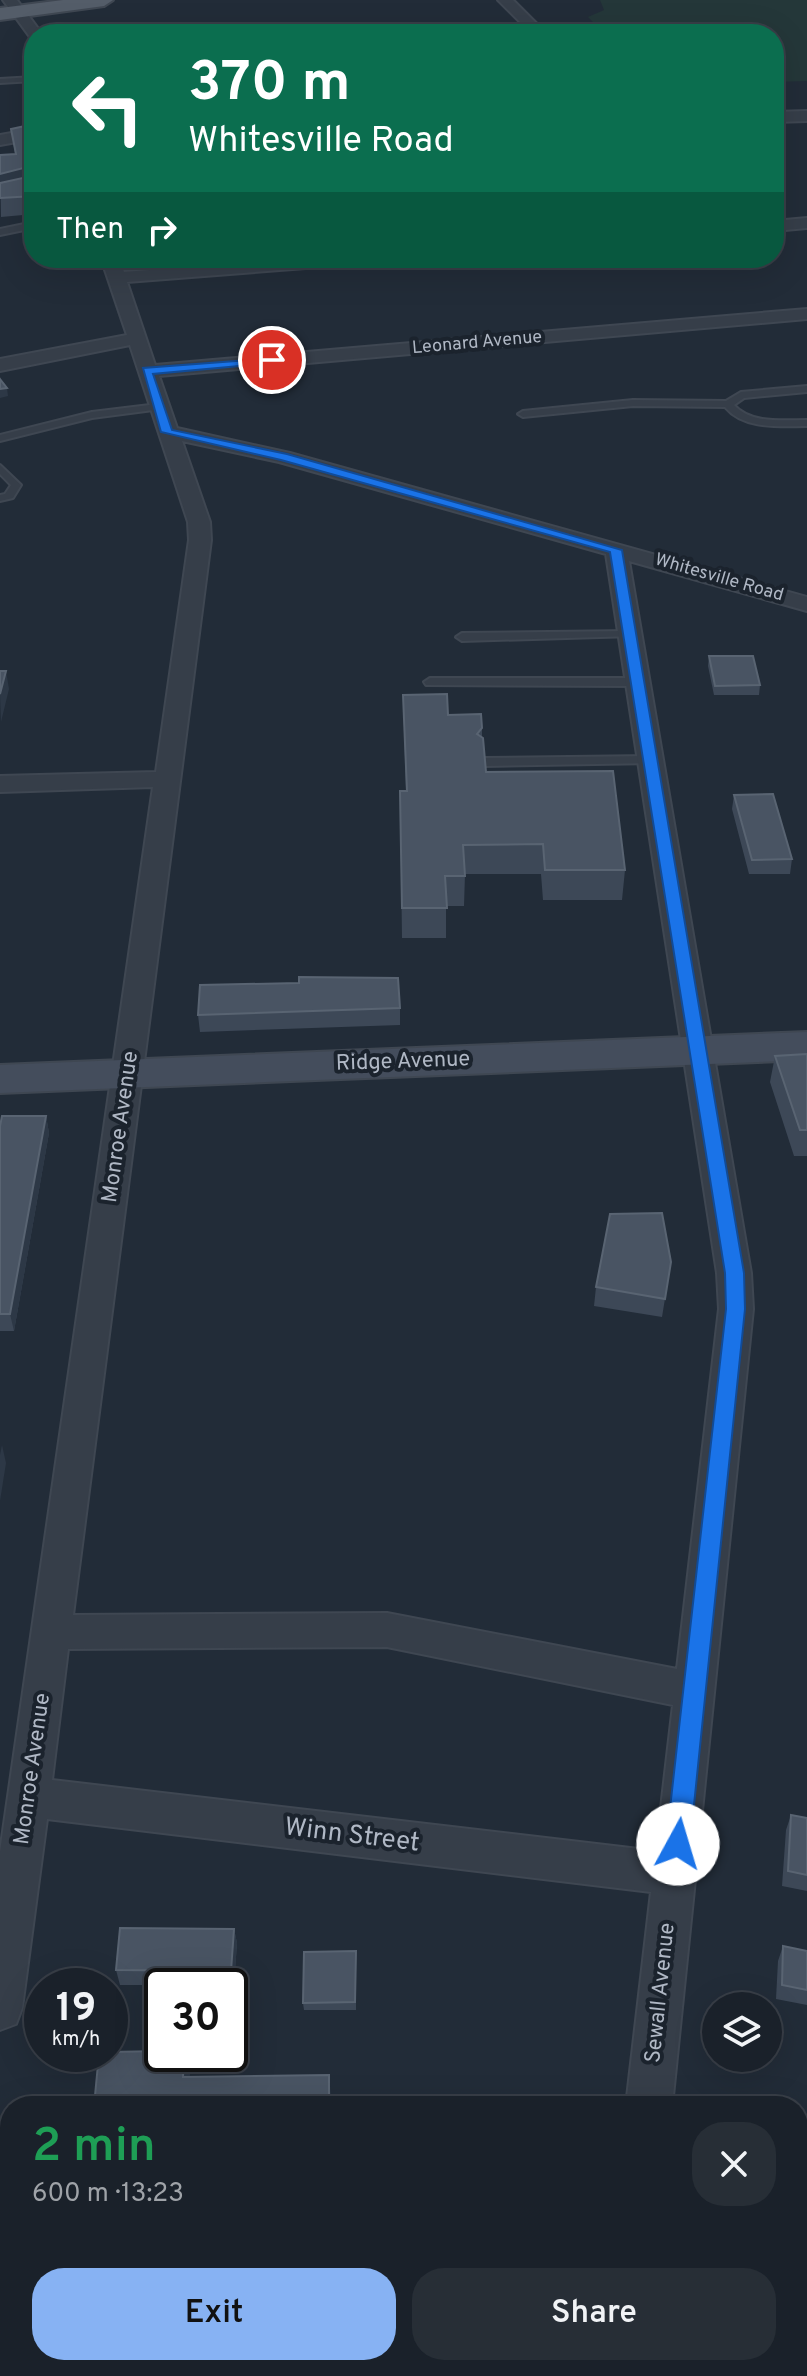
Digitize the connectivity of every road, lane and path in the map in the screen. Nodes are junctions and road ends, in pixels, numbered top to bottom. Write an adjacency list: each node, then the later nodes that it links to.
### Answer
1 (104, 0): 3 (main road)
2 (505, 0): 5 (street)
3 (10, 8): 4 (street)
4 (25, 24)
5 (530, 24)
6 (24, 80): 7 (lane)
7 (0, 81)
8 (807, 116): 9 (street)
9 (784, 117)
10 (24, 136): 11 (street)
11 (0, 140)
12 (807, 223): 13 (street)
13 (784, 225)
14 (24, 227): 15 (lane)
15 (0, 232)
16 (113, 268): 18 (street, Monroe Avenue)
17 (807, 314): 20 (street, Leonard Avenue)
18 (137, 339): 19 (street); 20 (street, Monroe Avenue)
19 (0, 365)
20 (147, 371): 24 (street, Monroe Avenue)
21 (807, 389): 22 (lane)
22 (728, 404): 23 (lane); 25 (lane)
23 (523, 414)
24 (162, 420): 26 (lane); 29 (street, Whitesville Road); 37 (street, Monroe Avenue)
25 (807, 423)
26 (0, 438)
27 (0, 468): 28 (lane)
28 (0, 498)
29 (616, 550): 30 (street, Whitesville Road); 31 (street, Sewall Avenue)
30 (807, 604)
31 (630, 634): 32 (lane); 34 (street, Sewall Avenue)
32 (462, 637)
33 (430, 682): 34 (lane)
34 (638, 682): 35 (street, Sewall Avenue)
35 (651, 760): 36 (lane); 40 (street, Sewall Avenue)
36 (485, 762)
37 (168, 779): 38 (street); 41 (street, Monroe Avenue)
38 (0, 784)
39 (807, 1046): 40 (street, Ridge Avenue)
40 (697, 1050): 41 (street, Ridge Avenue); 44 (street, Sewall Avenue)
41 (128, 1074): 42 (street, Ridge Avenue); 43 (street, Monroe Avenue)
42 (0, 1079)
43 (52, 1632): 44 (street); 45 (street, Monroe Avenue)
44 (694, 1691): 46 (street, Sewall Avenue)
45 (29, 1797): 46 (street, Winn Street); 47 (street, Monroe Avenue)
46 (674, 1874): 49 (street, Sewall Avenue)
47 (4, 1956): 48 (street, Monroe Avenue)
48 (0, 2008)
49 (650, 2096)

